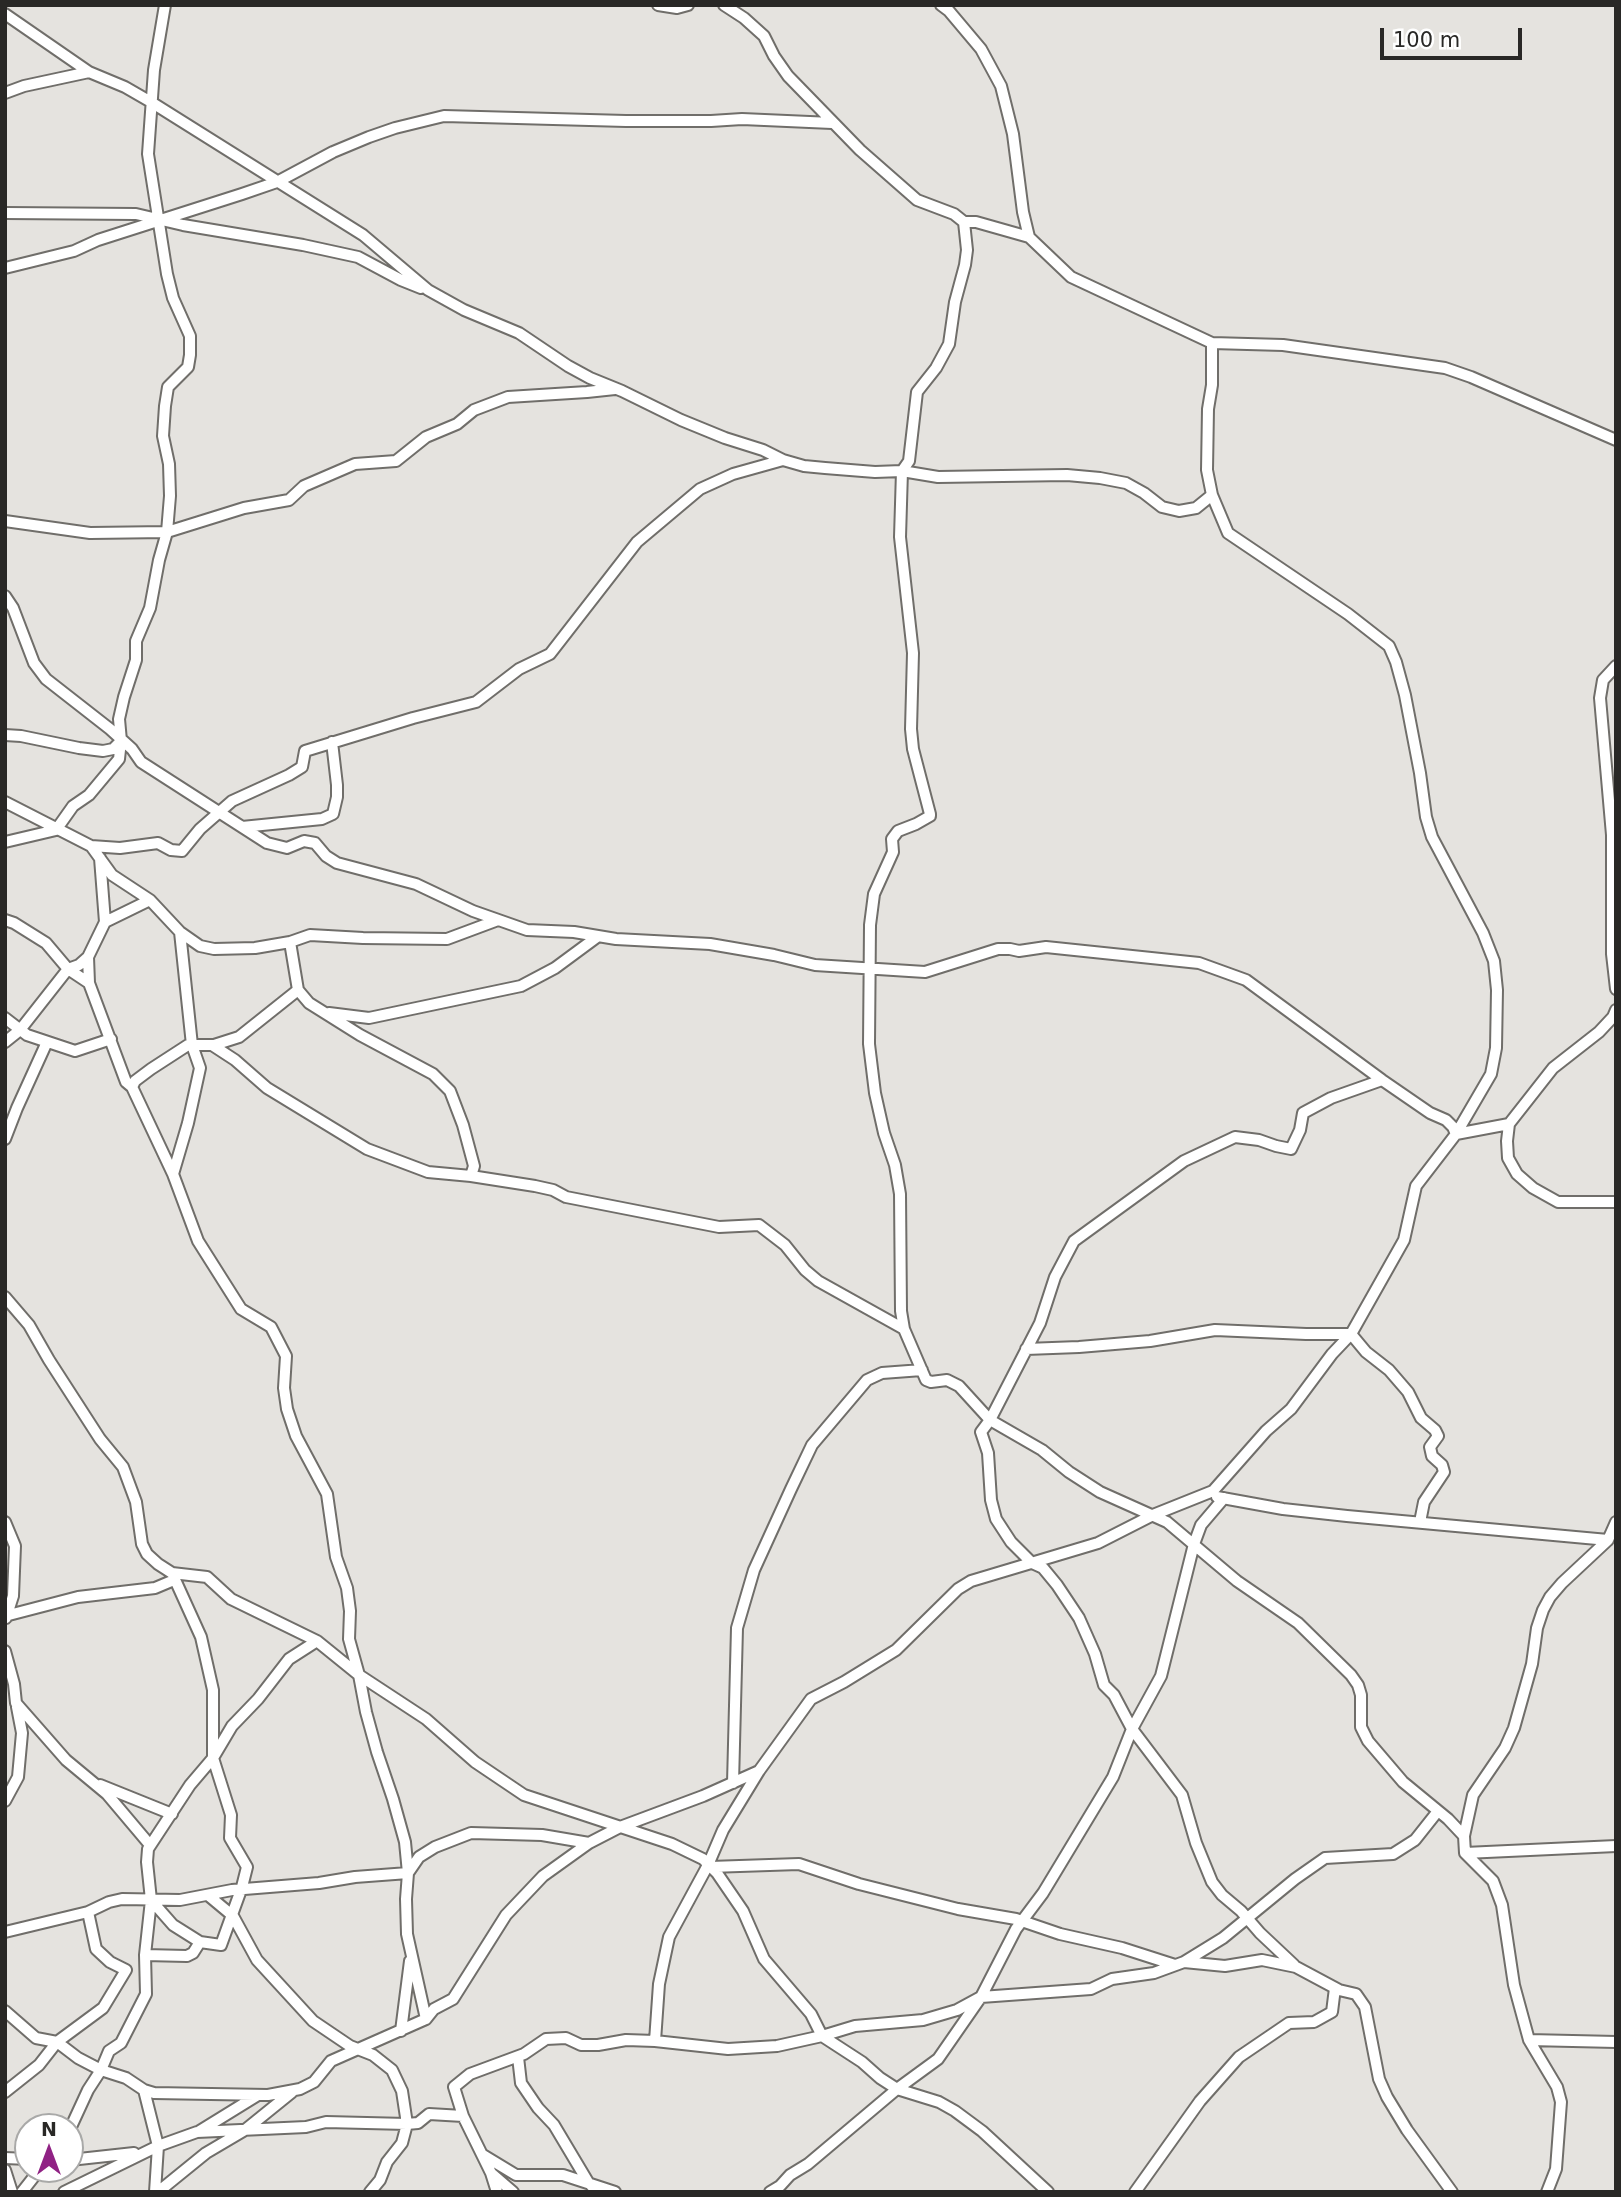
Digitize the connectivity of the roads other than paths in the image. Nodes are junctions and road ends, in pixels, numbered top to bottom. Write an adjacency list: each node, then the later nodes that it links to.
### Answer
1 (165, 5): 9 (street)
2 (657, 5): 3 (street)
3 (688, 5)
4 (724, 5): 10 (street)
5 (941, 5): 15 (street)
6 (5, 14): 7 (street)
7 (89, 72): 8 (street); 9 (street)
8 (5, 93)
9 (151, 102): 11 (street); 13 (street)
10 (832, 123): 11 (street); 14 (street)
11 (277, 182): 13 (street); 17 (street)
12 (5, 213): 13 (street)
13 (159, 220): 16 (street); 17 (street); 25 (street)
14 (964, 222): 15 (street); 22 (street)
15 (1030, 237): 18 (street)
16 (5, 268)
17 (428, 290): 19 (street)
18 (1212, 343): 20 (street); 23 (street)
19 (615, 389): 21 (street); 25 (street)
20 (1616, 440)
21 (783, 460): 22 (street); 30 (street)
22 (902, 471): 23 (street); 46 (street)
23 (1212, 495): 63 (street)
24 (5, 521): 25 (street)
25 (167, 532): 29 (street)
26 (5, 596): 29 (street)
27 (1616, 666): 49 (street)
28 (5, 735): 29 (street)
29 (121, 741): 32 (street); 34 (street)
30 (332, 742): 32 (street); 33 (street)
31 (5, 802): 34 (street)
32 (217, 812): 33 (street); 36 (street)
33 (242, 827): 40 (street)
34 (56, 830): 35 (street); 36 (street)
35 (5, 842)
36 (91, 846): 37 (street)
37 (100, 856): 38 (street); 41 (street)
38 (150, 900): 41 (street); 42 (street)
39 (5, 920): 47 (street)
40 (498, 920): 43 (street); 44 (street)
41 (105, 922): 45 (street)
42 (180, 932): 44 (street); 58 (street)
43 (597, 937): 46 (street); 52 (street)
44 (290, 942): 50 (street)
45 (88, 957): 47 (street); 48 (street)
46 (869, 968): 60 (street); 69 (street)
47 (68, 969): 48 (street); 54 (street)
48 (89, 983): 55 (street)
49 (1616, 989)
50 (298, 990): 52 (street); 59 (street)
51 (1616, 1010): 62 (street)
52 (326, 1013): 66 (street)
53 (5, 1018): 54 (street)
54 (20, 1030): 56 (street); 57 (street)
55 (111, 1039): 57 (street); 61 (street)
56 (5, 1042)
57 (47, 1042): 64 (street)
58 (192, 1045): 59 (street); 61 (street); 65 (street)
59 (212, 1045): 66 (street)
60 (1382, 1080): 63 (street); 71 (street)
61 (132, 1087): 65 (street)
62 (1509, 1124): 63 (street); 67 (street)
63 (1456, 1134): 70 (street)
64 (5, 1139)
65 (173, 1174): 87 (street)
66 (471, 1176): 69 (street)
67 (1616, 1202)
68 (5, 1297): 83 (street)
69 (905, 1329): 72 (street)
70 (1351, 1334): 71 (street); 74 (street); 78 (street)
71 (1026, 1349): 73 (street)
72 (922, 1370): 73 (street); 93 (street)
73 (990, 1420): 76 (street); 82 (street)
74 (1205, 1495): 75 (street); 76 (street)
75 (1224, 1498): 78 (street); 81 (street)
76 (1153, 1515): 81 (street); 82 (street)
77 (5, 1522): 84 (street)
78 (1420, 1522): 80 (street)
79 (1616, 1522): 80 (street)
80 (1608, 1540): 98 (street)
81 (1194, 1544): 89 (street); 95 (street)
82 (1032, 1563): 89 (street); 91 (street)
83 (173, 1577): 84 (street); 85 (street); 90 (street)
84 (6, 1618)
85 (317, 1641): 87 (street); 90 (street)
86 (5, 1651): 88 (street)
87 (359, 1675): 97 (street); 104 (street)
88 (16, 1703): 92 (street); 94 (street)
89 (1132, 1729): 110 (street); 111 (street)
90 (213, 1758): 96 (street); 105 (street)
91 (760, 1771): 93 (street); 103 (street)
92 (91, 1781): 96 (street); 100 (street)
93 (733, 1783): 97 (street)
94 (5, 1801)
95 (1438, 1811): 98 (street); 110 (street)
96 (172, 1814): 100 (street)
97 (620, 1827): 99 (street); 103 (street)
98 (1464, 1836): 102 (street)
99 (589, 1843): 104 (street); 121 (street)
100 (150, 1845): 107 (street)
101 (1616, 1846): 102 (street)
102 (1465, 1853): 124 (street)
103 (709, 1866): 111 (street); 123 (street); 125 (street)
104 (408, 1873): 105 (street); 114 (street)
105 (241, 1889): 106 (street); 109 (street)
106 (209, 1896): 107 (street); 109 (street)
107 (151, 1900): 108 (street); 113 (street); 115 (street)
108 (88, 1912): 112 (street); 126 (street)
109 (232, 1915): 113 (street); 128 (street)
110 (1247, 1918): 116 (street); 117 (street)
111 (1022, 1922): 116 (street); 119 (street)
112 (5, 1932)
113 (200, 1942): 115 (street)
114 (412, 1951): 121 (street); 122 (street)
115 (145, 1955): 130 (street)
116 (1179, 1964): 117 (street); 119 (street)
117 (1296, 1967): 118 (street)
118 (1335, 1988): 158 (street); 159 (street)
119 (981, 1997): 123 (street); 131 (street)
120 (5, 2011): 126 (street)
121 (426, 2019): 122 (street)
122 (401, 2031): 128 (street)
123 (822, 2036): 125 (street); 131 (street)
124 (1529, 2040): 127 (street); 160 (street)
125 (655, 2041): 129 (street)
126 (57, 2042): 130 (street); 134 (street)
127 (1616, 2042)
128 (358, 2050): 133 (street); 138 (street)
129 (518, 2057): 137 (street); 147 (street)
130 (101, 2070): 132 (street); 136 (street)
131 (897, 2089): 156 (street); 157 (street)
132 (144, 2090): 135 (street); 141 (street)
133 (294, 2091): 135 (street); 139 (street)
134 (5, 2092)
135 (258, 2095): 140 (street)
136 (77, 2113)
137 (463, 2116): 138 (street); 143 (street)
138 (407, 2124): 139 (street); 151 (street)
139 (245, 2130): 140 (street); 150 (street)
140 (197, 2132): 141 (street)
141 (158, 2146): 142 (street); 150 (street)
142 (144, 2152): 144 (street); 149 (street)
143 (482, 2154): 146 (street); 147 (street)
144 (84, 2158)
145 (5, 2170): 148 (street)
146 (491, 2173): 152 (street); 153 (street)
147 (588, 2182): 154 (street); 155 (street)
148 (12, 2192)
149 (64, 2192)
150 (157, 2192)
151 (370, 2192)
152 (497, 2192)
153 (513, 2192)
154 (597, 2192)
155 (615, 2192)
156 (770, 2192)
157 (1048, 2192)
158 (1135, 2192)
159 (1452, 2192)
160 (1547, 2192)

